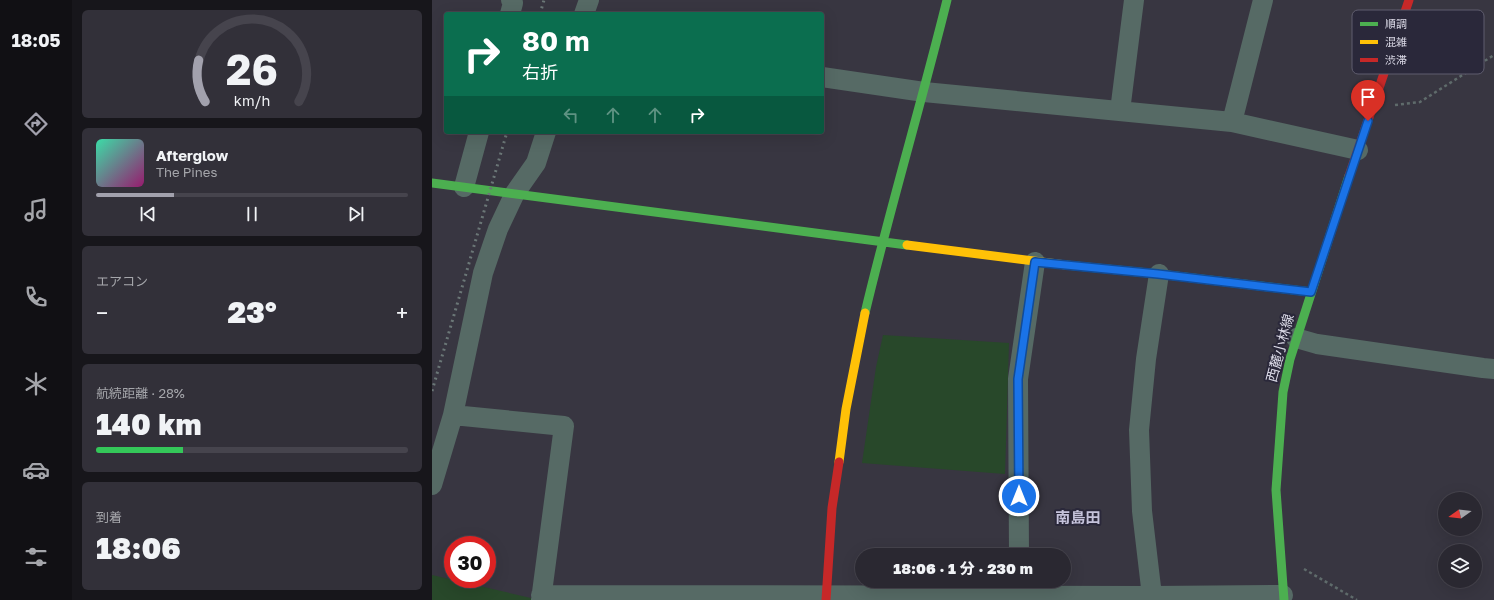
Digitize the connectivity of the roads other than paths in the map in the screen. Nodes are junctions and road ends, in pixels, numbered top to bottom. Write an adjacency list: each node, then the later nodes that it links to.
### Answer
1 (512, 0): 8 (street)
2 (589, 0): 9 (street)
3 (947, 0): 12 (street)
4 (1134, 0): 13 (street)
5 (1263, 0): 14 (street)
6 (1409, 0): 7 (street, 西麓小林線)
7 (1406, 10)
8 (511, 12)
9 (585, 12)
10 (1384, 74): 17 (street, 西麓小林線)
11 (824, 77): 12 (street)
12 (924, 92): 13 (street); 21 (street)
13 (1120, 110): 14 (street)
14 (1232, 122): 17 (street)
15 (478, 134): 19 (street)
16 (545, 134): 20 (street)
17 (1358, 150): 24 (street, 西麓小林線)
18 (432, 183): 19 (street)
19 (464, 187): 20 (street)
20 (515, 193): 21 (street); 27 (street)
21 (882, 242): 22 (street); 34 (street)
22 (1035, 262): 23 (street); 29 (street)
23 (1158, 274): 24 (street); 31 (street)
24 (1311, 292): 25 (street, 西麓小林線)
25 (1296, 338): 26 (street); 35 (street, 西麓小林線)
26 (1494, 368)
27 (453, 415): 28 (street); 32 (street)
28 (432, 485)
29 (1020, 548)
30 (1020, 592): 31 (street); 34 (street)
31 (1152, 596): 35 (street)
32 (541, 598): 33 (street)
33 (676, 598): 34 (street)
34 (826, 598)
35 (1283, 598)

